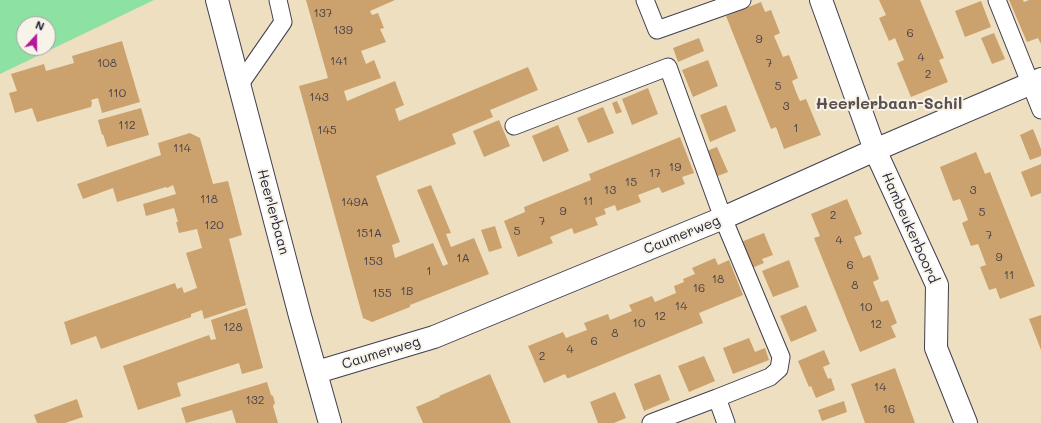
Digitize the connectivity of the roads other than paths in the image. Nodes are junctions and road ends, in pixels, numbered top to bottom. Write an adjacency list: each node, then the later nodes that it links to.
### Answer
1 (217, 0): 8 (street, Heerlerbaan)
2 (278, 0): 8 (lane)
3 (645, 0): 4 (lane)
4 (742, 0)
5 (821, 0): 11 (street, Hambeukerboord)
6 (997, 0): 7 (lane)
7 (1036, 81): 9 (lane); 11 (street, Caumerweg)
8 (240, 84): 13 (street, Heerlerbaan)
9 (1041, 110)
10 (514, 126): 12 (lane)
11 (875, 150): 12 (street, Caumerweg); 18 (street, Hambeukerboord)
12 (723, 218): 13 (street, Caumerweg); 14 (lane)
13 (316, 372): 15 (street, Heerlerbaan)
14 (717, 398): 16 (lane); 17 (lane)
15 (330, 423)
16 (651, 423)
17 (726, 423)
18 (966, 423)

